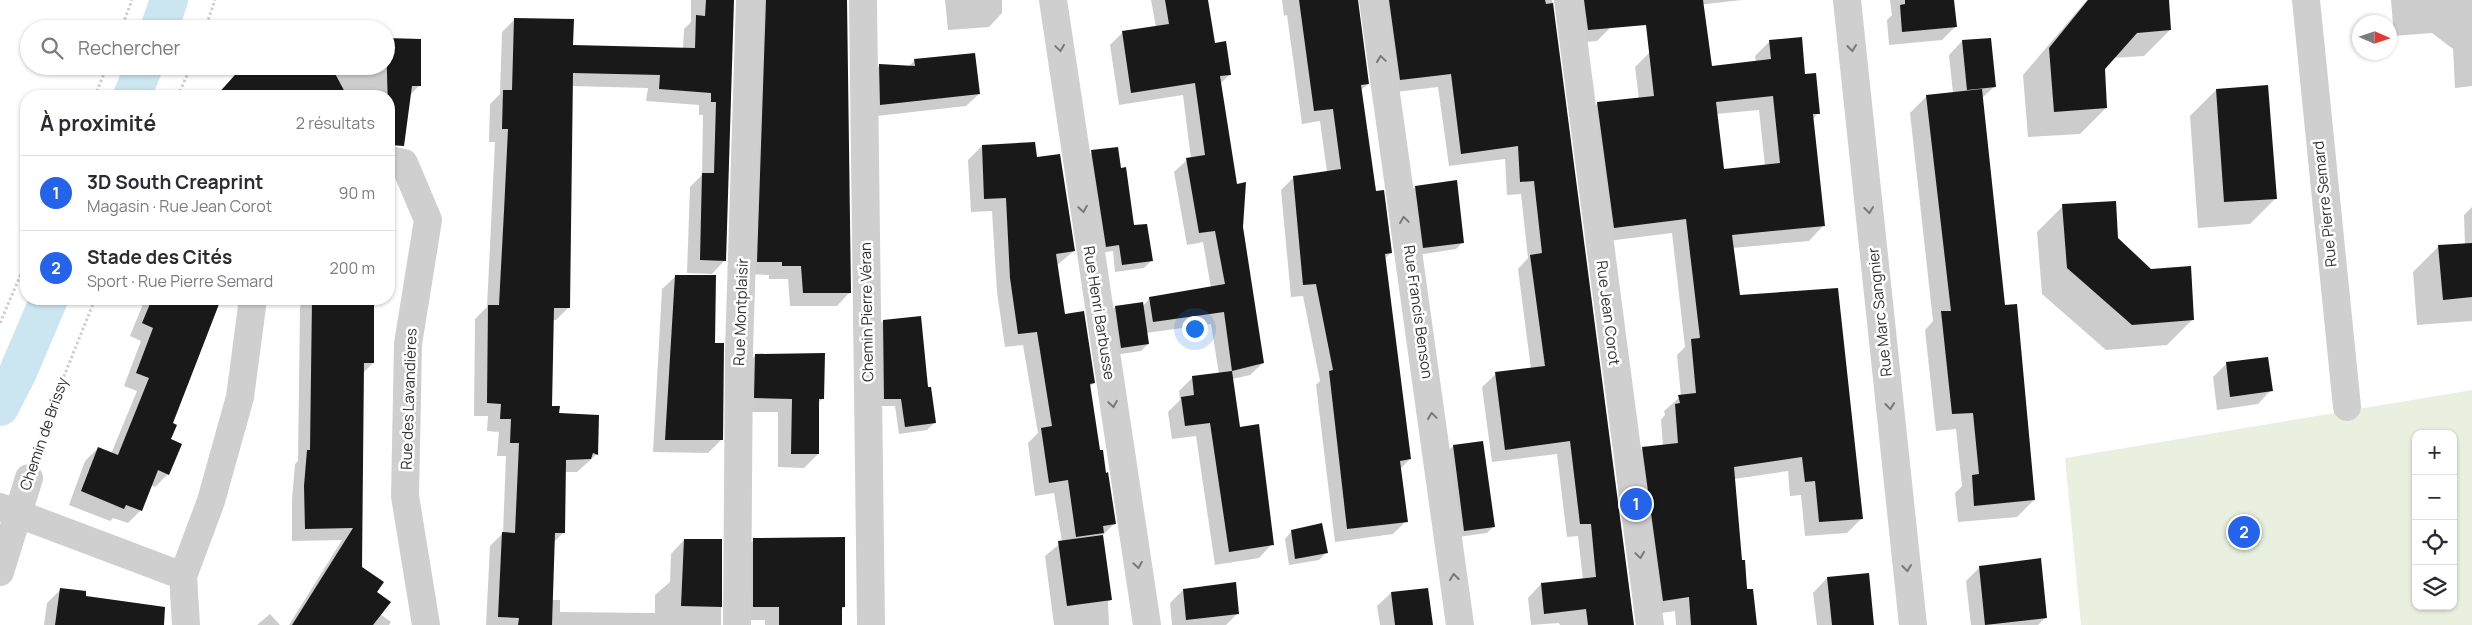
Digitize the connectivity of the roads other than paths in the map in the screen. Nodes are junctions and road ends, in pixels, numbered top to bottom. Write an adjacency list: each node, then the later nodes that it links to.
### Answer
1 (750, 0): 17 (street, Rue Montplaisir)
2 (863, 0): 18 (street, Chemin Pierre Véran)
3 (1053, 0): 19 (street, Rue Henri Barbusse, one-way to 19)
4 (1373, 0): 20 (street, Rue Francis Benson, one-way to 4)
5 (1568, 0): 21 (street, Rue Jean Corot, one-way to 21)
6 (1847, 0): 22 (street, Rue Marc Sangnier, one-way to 22)
7 (2306, 0): 10 (street, Rue Pierre Semard)
8 (395, 161): 16 (street, Rue des Lavandières)
9 (252, 305): 14 (street)
10 (2347, 407)
11 (29, 478): 12 (street, Chemin de Brissy)
12 (7, 510): 13 (street, Chemin de Brissy); 14 (street)
13 (0, 572)
14 (183, 576): 15 (street)
15 (186, 625)
16 (426, 625)
17 (737, 625)
18 (871, 625)
19 (1147, 625)
20 (1460, 625)
21 (1650, 625)
22 (1913, 625)

